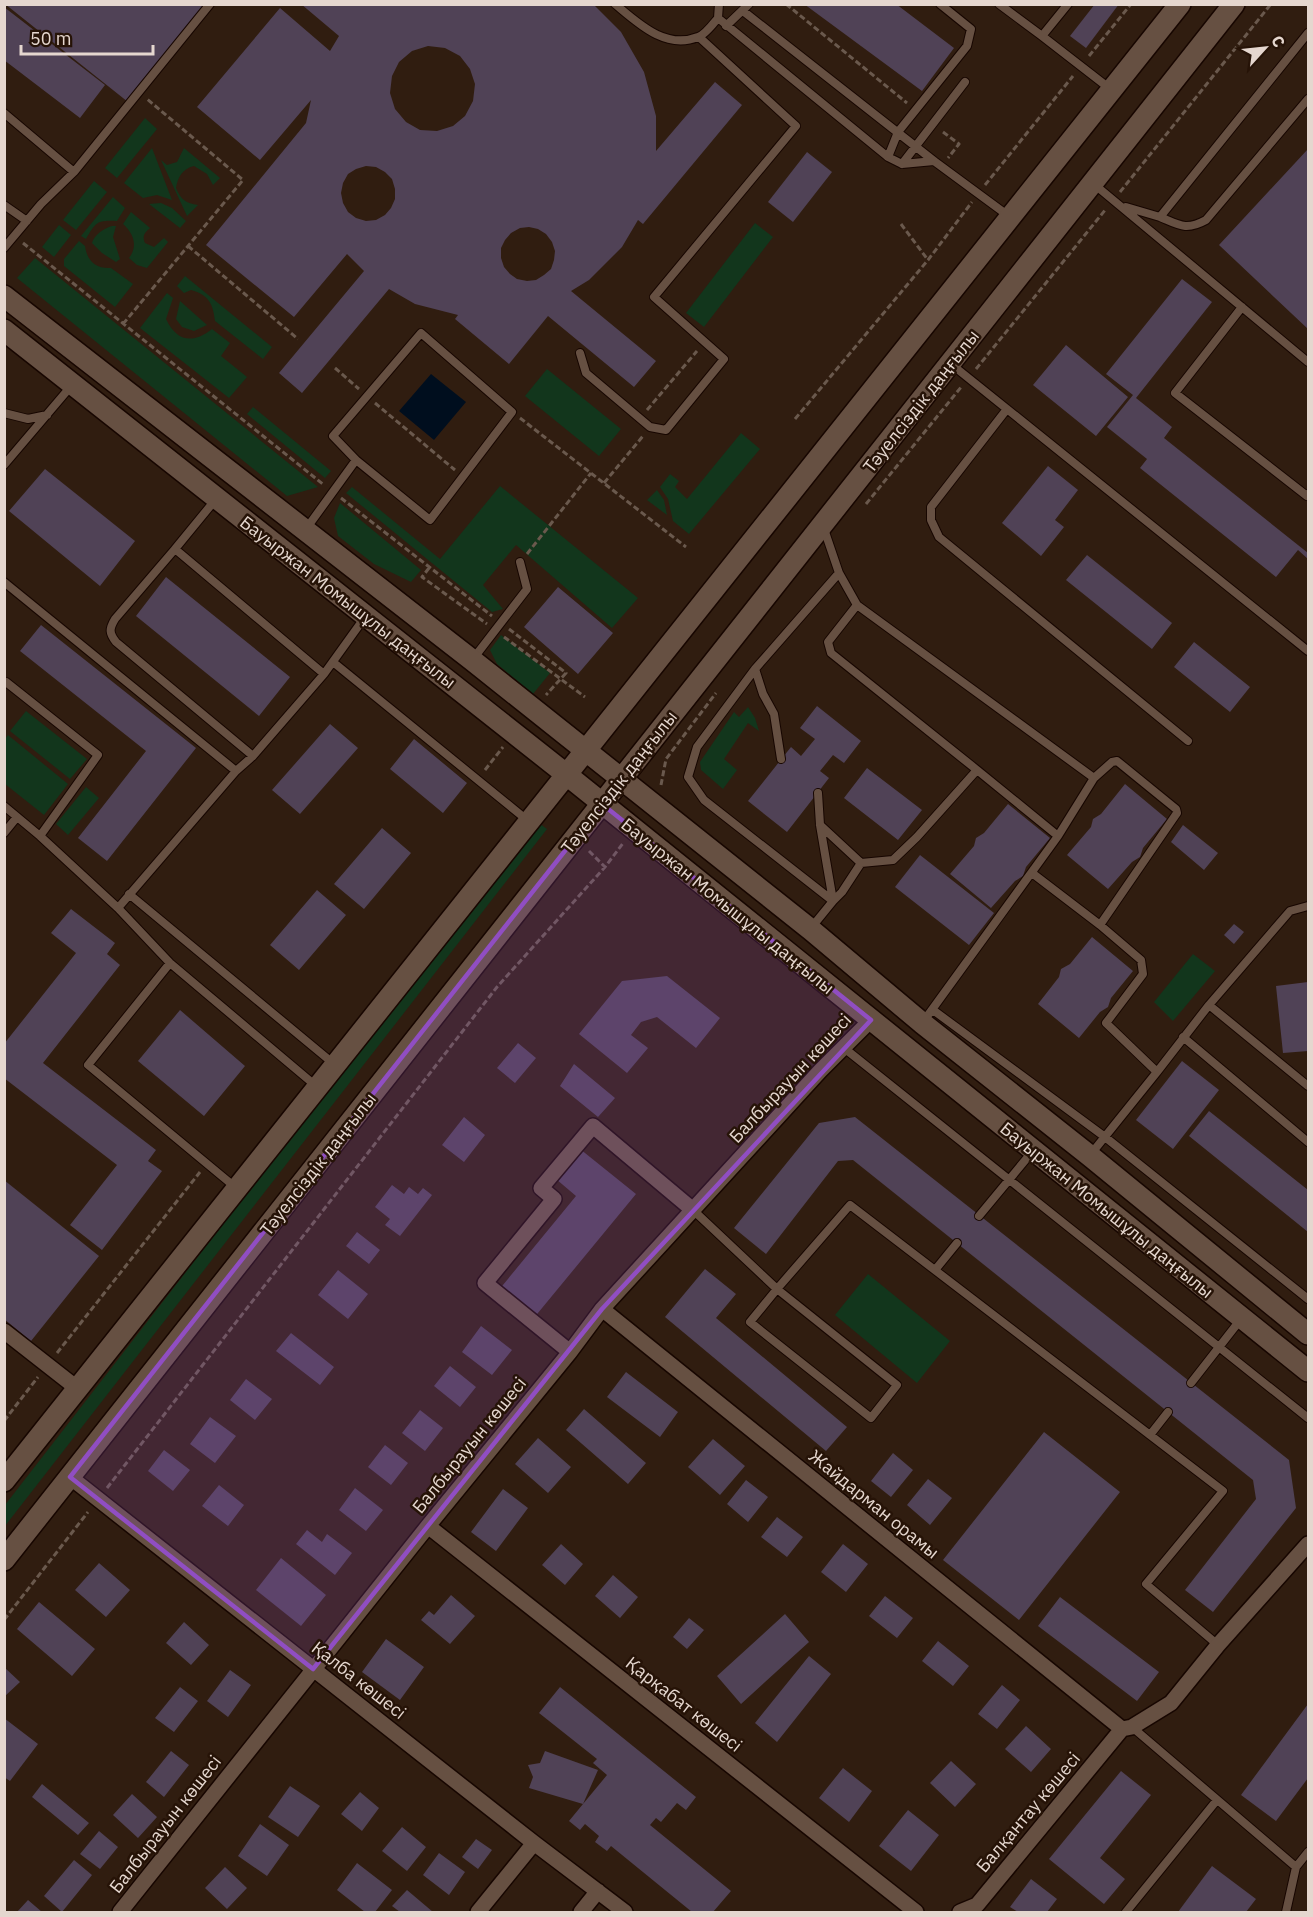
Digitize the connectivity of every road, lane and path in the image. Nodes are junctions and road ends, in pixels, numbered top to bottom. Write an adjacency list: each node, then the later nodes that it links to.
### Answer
1 (210, 4): 21 (lane)
2 (615, 4): 17 (lane)
3 (719, 4): 13 (lane)
4 (786, 4): 23 (path)
5 (940, 4): 23 (lane)
6 (999, 4): 16 (lane)
7 (1068, 4): 16 (lane)
8 (1131, 4): 18 (path)
9 (1180, 4): 20 (main road)
10 (1234, 4): 32 (main road, Тәуелсіздік даңғылы)
11 (1271, 4): 34 (path)
12 (746, 8): 14 (lane); 26 (lane)
13 (718, 18): 14 (lane); 17 (lane)
14 (726, 26): 28 (lane)
15 (1308, 33): 38 (lane)
16 (1042, 36): 18 (lane)
17 (699, 37): 50 (lane)
18 (1081, 66): 20 (lane); 33 (path)
19 (965, 82): 25 (lane)
20 (1112, 90): 37 (main road)
21 (139, 92): 31 (lane); 42 (path)
22 (1308, 99): 38 (lane)
23 (915, 110): 26 (lane)
24 (4, 114): 31 (lane)
25 (932, 124): 27 (lane); 29 (path)
26 (898, 132): 27 (lane); 28 (lane)
27 (916, 146): 29 (lane); 30 (lane)
28 (888, 157): 30 (lane)
29 (938, 163): 30 (lane); 33 (lane)
30 (902, 164)
31 (74, 172): 39 (lane)
32 (1093, 183): 34 (lane); 53 (main road, Тәуелсіздік даңғылы)
33 (979, 193): 37 (lane); 44 (path)
34 (1114, 200): 36 (lane); 55 (path)
35 (4, 205): 39 (lane)
36 (1122, 205): 38 (lane); 46 (lane)
37 (1011, 217): 94 (main road)
38 (1160, 217)
39 (27, 221): 41 (lane)
40 (901, 224): 44 (path)
41 (14, 237): 43 (lane); 47 (path)
42 (188, 246): 47 (path); 49 (path)
43 (4, 248)
44 (928, 260): 63 (path)
45 (4, 296): 75 (main road, Бауыржан Момышұлы даңғылы)
46 (1242, 307): 52 (lane); 71 (lane)
47 (123, 324): 70 (path)
48 (4, 330): 56 (main road, Бауыржан Момышұлы даңғылы)
49 (298, 339)
50 (705, 341): 62 (path); 64 (lane)
51 (580, 353): 62 (lane)
52 (1308, 362)
53 (950, 363): 55 (lane); 74 (main road, Тәуелсіздік даңғылы)
54 (335, 368): 57 (path)
55 (968, 378): 58 (lane); 73 (path)
56 (73, 384): 61 (lane); 72 (main road, Бауыржан Момышұлы даңғылы)
57 (367, 396): 59 (lane); 65 (lane); 68 (path)
58 (1007, 409): 84 (lane); 92 (lane)
59 (512, 412): 67 (path); 68 (lane)
60 (4, 413): 61 (lane)
61 (46, 415): 66 (lane)
62 (640, 418): 64 (lane)
63 (795, 419)
64 (650, 427): 69 (path)
65 (356, 460): 68 (lane); 70 (lane)
66 (4, 465)
67 (591, 473): 69 (path); 78 (path)
68 (463, 476)
69 (604, 483): 76 (path)
70 (332, 491): 75 (lane); 83 (path)
71 (1308, 494)
72 (218, 498): 77 (lane); 82 (main road, Бауыржан Момышұлы даңғылы)
73 (859, 512)
74 (823, 526): 79 (lane); 102 (main road, Тәуелсіздік даңғылы)
75 (305, 530): 85 (main road, Бауыржан Момышұлы даңғылы)
76 (686, 547)
77 (175, 549): 88 (lane); 95 (lane)
78 (520, 562): 83 (lane)
79 (838, 573): 81 (lane); 87 (lane)
80 (4, 582): 98 (lane)
81 (857, 605): 97 (lane); 101 (lane)
82 (366, 616): 86 (lane); 100 (main road, Бауыржан Момышұлы даңғылы)
83 (501, 622): 85 (lane); 91 (path)
84 (1308, 651)
85 (472, 660): 94 (main road, Бауыржан Момышұлы даңғылы)
86 (333, 662): 88 (lane); 108 (lane)
87 (755, 669): 96 (lane); 119 (lane)
88 (324, 674): 95 (lane)
89 (6, 682): 111 (lane)
90 (720, 687): 103 (path)
91 (544, 698)
92 (1188, 741)
93 (504, 746): 99 (path)
94 (586, 751): 100 (main road); 102 (main road, Бауыржан Момышұлы даңғылы)
95 (253, 756): 98 (lane)
96 (781, 759)
97 (977, 770): 112 (lane); 115 (lane)
98 (236, 771): 118 (lane)
99 (483, 773)
100 (567, 775): 105 (main road, Бауыржан Момышұлы даңғылы); 108 (main road)
101 (1094, 778): 112 (lane); 122 (lane)
102 (621, 779): 105 (main road, Тәуелсіздік даңғылы); 123 (main road, Бауыржан Момышұлы даңғылы)
103 (660, 790)
104 (818, 793): 109 (lane)
105 (602, 804): 127 (main road, Бауыржан Момышұлы даңғылы); 161 (main road, Тәуелсіздік даңғылы)
106 (4, 806): 107 (lane)
107 (17, 817): 110 (lane); 111 (lane)
108 (530, 822): 130 (main road)
109 (820, 825): 115 (lane); 119 (lane)
110 (4, 833)
111 (40, 836): 121 (lane)
112 (1058, 836): 117 (lane)
113 (625, 840): 116 (path)
114 (583, 846): 116 (path)
115 (861, 863): 119 (lane)
116 (605, 867): 163 (path)
117 (1032, 873): 122 (lane); 126 (lane)
118 (129, 894): 121 (lane); 130 (lane)
119 (833, 901): 123 (lane)
120 (1308, 906): 125 (lane)
121 (118, 908): 124 (lane)
122 (1100, 925): 131 (lane)
123 (810, 929): 126 (main road, Бауыржан Момышұлы даңғылы)
124 (170, 963): 133 (lane); 138 (lane)
125 (1209, 1005): 128 (lane); 132 (lane)
126 (928, 1016): 134 (lane); 137 (main road, Бауыржан Момышұлы даңғылы)
127 (871, 1020): 129 (street, Балбырауын көшесі); 136 (main road, Бауыржан Момышұлы даңғылы)
128 (1183, 1037): 131 (lane); 135 (lane)
129 (844, 1048): 139 (lane); 141 (street, Балбырауын көшесі)
130 (335, 1065): 133 (main road)
131 (1156, 1072): 134 (lane)
132 (1308, 1086)
133 (318, 1087): 140 (main road)
134 (1105, 1137): 137 (lane); 146 (lane)
135 (1308, 1142)
136 (1033, 1150): 139 (lane); 148 (main road, Бауыржан Момышұлы даңғылы)
137 (1090, 1156): 150 (main road, Бауыржан Момышұлы даңғылы)
138 (206, 1164): 140 (lane); 153 (path)
139 (1009, 1179): 142 (lane); 151 (lane)
140 (237, 1189): 156 (main road)
141 (693, 1210): 145 (lane); 147 (street, Балбырауын көшесі); 152 (street)
142 (980, 1216)
143 (957, 1243): 144 (lane)
144 (935, 1270): 145 (lane); 160 (lane)
145 (777, 1289): 145 (lane)
146 (1308, 1298)
147 (602, 1309): 152 (street, Балбырауын көшесі); 170 (street, Жайдарман орамы)
148 (1241, 1318): 151 (lane); 154 (main road, Бауыржан Момышұлы даңғылы)
149 (4, 1331): 153 (street)
150 (1308, 1334)
151 (1219, 1347): 155 (lane); 158 (lane)
152 (570, 1352): 164 (street, Балбырауын көшесі)
153 (47, 1365): 156 (street); 159 (path)
154 (1308, 1371)
155 (1191, 1383)
156 (78, 1389): 162 (main road)
157 (1168, 1412): 160 (lane)
158 (1308, 1418)
159 (4, 1421)
160 (1150, 1435): 168 (lane)
161 (70, 1477): 163 (street, Қалба көшесі); 166 (main road, Тәуелсіздік даңғылы)
162 (4, 1481)
163 (98, 1500): 167 (path); 169 (street, Қалба көшесі)
164 (428, 1526): 169 (street, Балбырауын көшесі); 180 (street, Қарқабат көшесі)
165 (1306, 1554): 168 (street, Балқантау көшесі)
166 (4, 1560)
167 (4, 1620)
168 (1218, 1645): 170 (street, Балқантау көшесі)
169 (313, 1669): 172 (street, Қалба көшесі); 176 (street, Балбырауын көшесі)
170 (1127, 1728): 171 (lane); 181 (street, Балқантау көшесі)
171 (1217, 1800): 174 (lane); 182 (lane)
172 (534, 1843): 175 (street, Қалба көшесі); 177 (street)
173 (1308, 1852): 174 (lane)
174 (1296, 1867): 183 (lane)
175 (598, 1892): 178 (street); 179 (street, Қалба көшесі)
176 (120, 1912)
177 (478, 1912)
178 (581, 1912)
179 (625, 1912)
180 (915, 1912)
181 (960, 1912)
182 (1126, 1912)
183 (1286, 1912)

